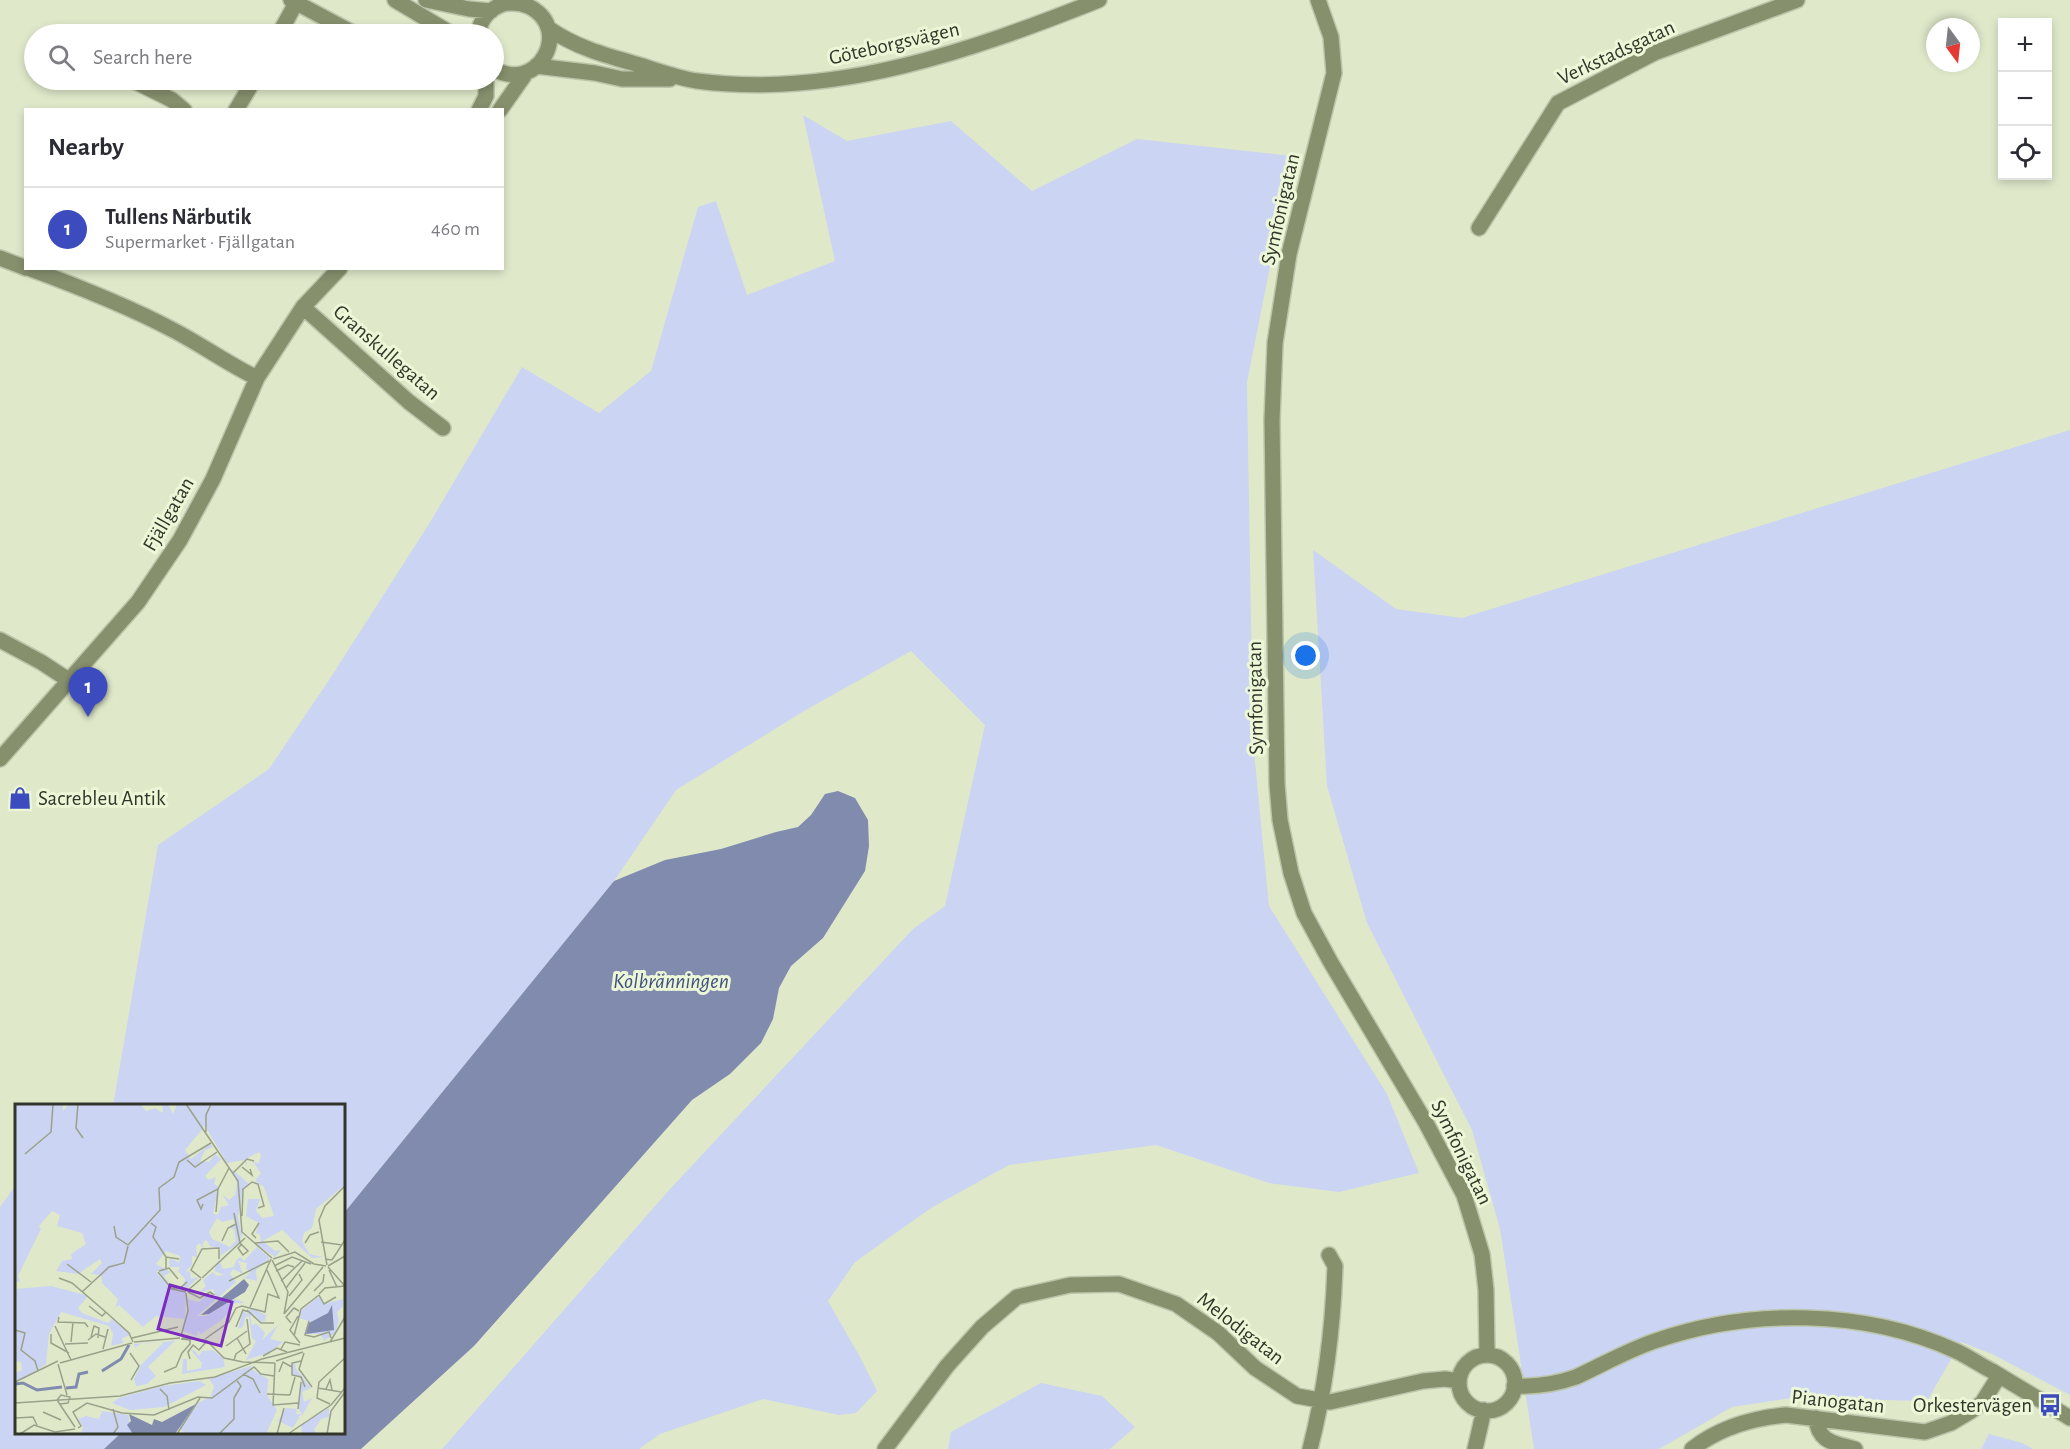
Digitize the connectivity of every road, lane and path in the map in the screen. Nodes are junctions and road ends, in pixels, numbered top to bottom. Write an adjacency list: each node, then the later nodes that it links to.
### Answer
1 (395, 0): 11 (street)
2 (426, 0): 7 (street)
3 (1099, 0): 16 (street, Göteborgsvägen)
4 (1318, 0): 36 (street, Symfonigatan)
5 (1797, 0): 24 (street, Verkstadsgatan)
6 (294, 1): 9 (street); 10 (street)
7 (495, 6): 8 (street); 12 (street)
8 (537, 6): 13 (street)
9 (284, 24)
10 (337, 24)
11 (434, 24)
12 (481, 24)
13 (548, 28): 14 (street); 16 (street, Göteborgsvägen)
14 (531, 70): 15 (street, Göteborgsvägen); 16 (street, Göteborgsvägen); 23 (street)
15 (504, 73)
16 (690, 79)
17 (152, 90): 20 (street)
18 (248, 90): 21 (street)
19 (486, 90): 22 (street)
20 (182, 108)
21 (237, 108)
22 (480, 108)
23 (502, 108)
24 (1479, 228)
25 (0, 258): 26 (street)
26 (24, 267)
27 (32, 270): 30 (street)
28 (338, 270): 29 (street, Fjällgatan)
29 (303, 307): 30 (street, Fjällgatan); 31 (street, Granskullegatan)
30 (257, 378): 33 (street, Fjällgatan)
31 (443, 428)
32 (0, 640): 33 (street)
33 (70, 681): 34 (street, Fjällgatan)
34 (0, 759)
35 (1329, 1255): 40 (street)
36 (1487, 1355): 38 (street); 39 (street)
37 (1999, 1376): 39 (street); 42 (street, Pianogatan); 43 (street)
38 (1459, 1381): 40 (street, Melodigatan); 41 (street)
39 (1514, 1386): 41 (street)
40 (1322, 1401): 44 (street, Melodigatan); 45 (street)
41 (1484, 1410): 46 (street)
42 (1816, 1418): 47 (street, Pianogatan); 48 (street)
43 (2070, 1418)
44 (885, 1449)
45 (1310, 1449)
46 (1474, 1449)
47 (1692, 1449)
48 (1855, 1449)

